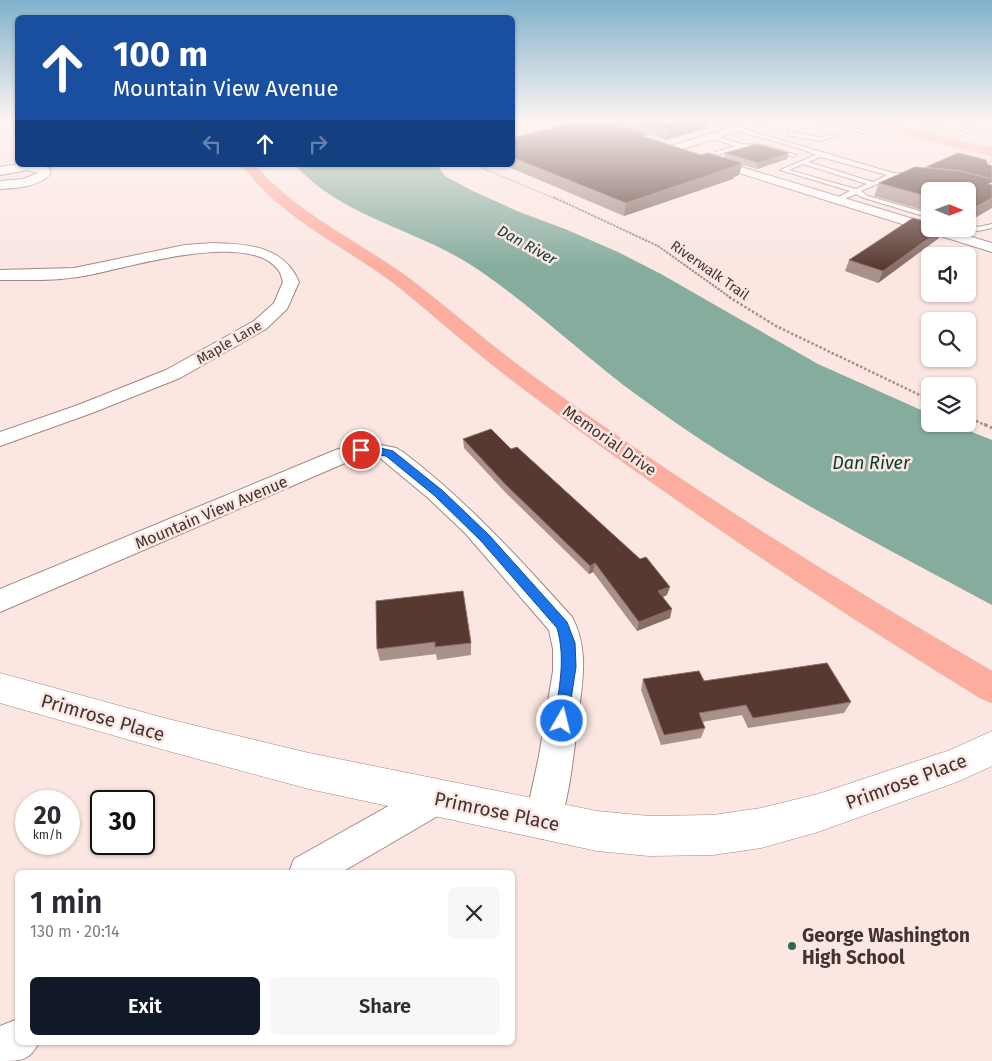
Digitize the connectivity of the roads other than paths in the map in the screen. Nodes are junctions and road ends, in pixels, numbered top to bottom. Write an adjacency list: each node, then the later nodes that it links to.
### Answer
1 (43, 170): 10 (street)
2 (252, 170): 21 (main road, Memorial Drive)
3 (739, 170): 12 (street)
4 (784, 170): 11 (lane)
5 (827, 170): 9 (lane)
6 (873, 170): 8 (lane)
7 (918, 174): 8 (lane)
8 (893, 175): 9 (lane)
9 (874, 184): 11 (lane)
10 (2, 186)
11 (856, 192): 12 (lane); 13 (lane)
12 (837, 200): 16 (street)
13 (921, 213)
14 (992, 226): 15 (lane)
15 (976, 228)
16 (992, 248)
17 (0, 275): 18 (street, Maple Lane)
18 (0, 439)
19 (0, 601): 24 (street, Mountain View Avenue)
20 (0, 688): 23 (street, Primrose Place)
21 (992, 688)
22 (992, 748): 24 (street, Primrose Place)
23 (436, 798): 24 (street, Primrose Place); 25 (street)
24 (543, 821)
25 (310, 870)
26 (15, 1042): 27 (street)
27 (0, 1050)

